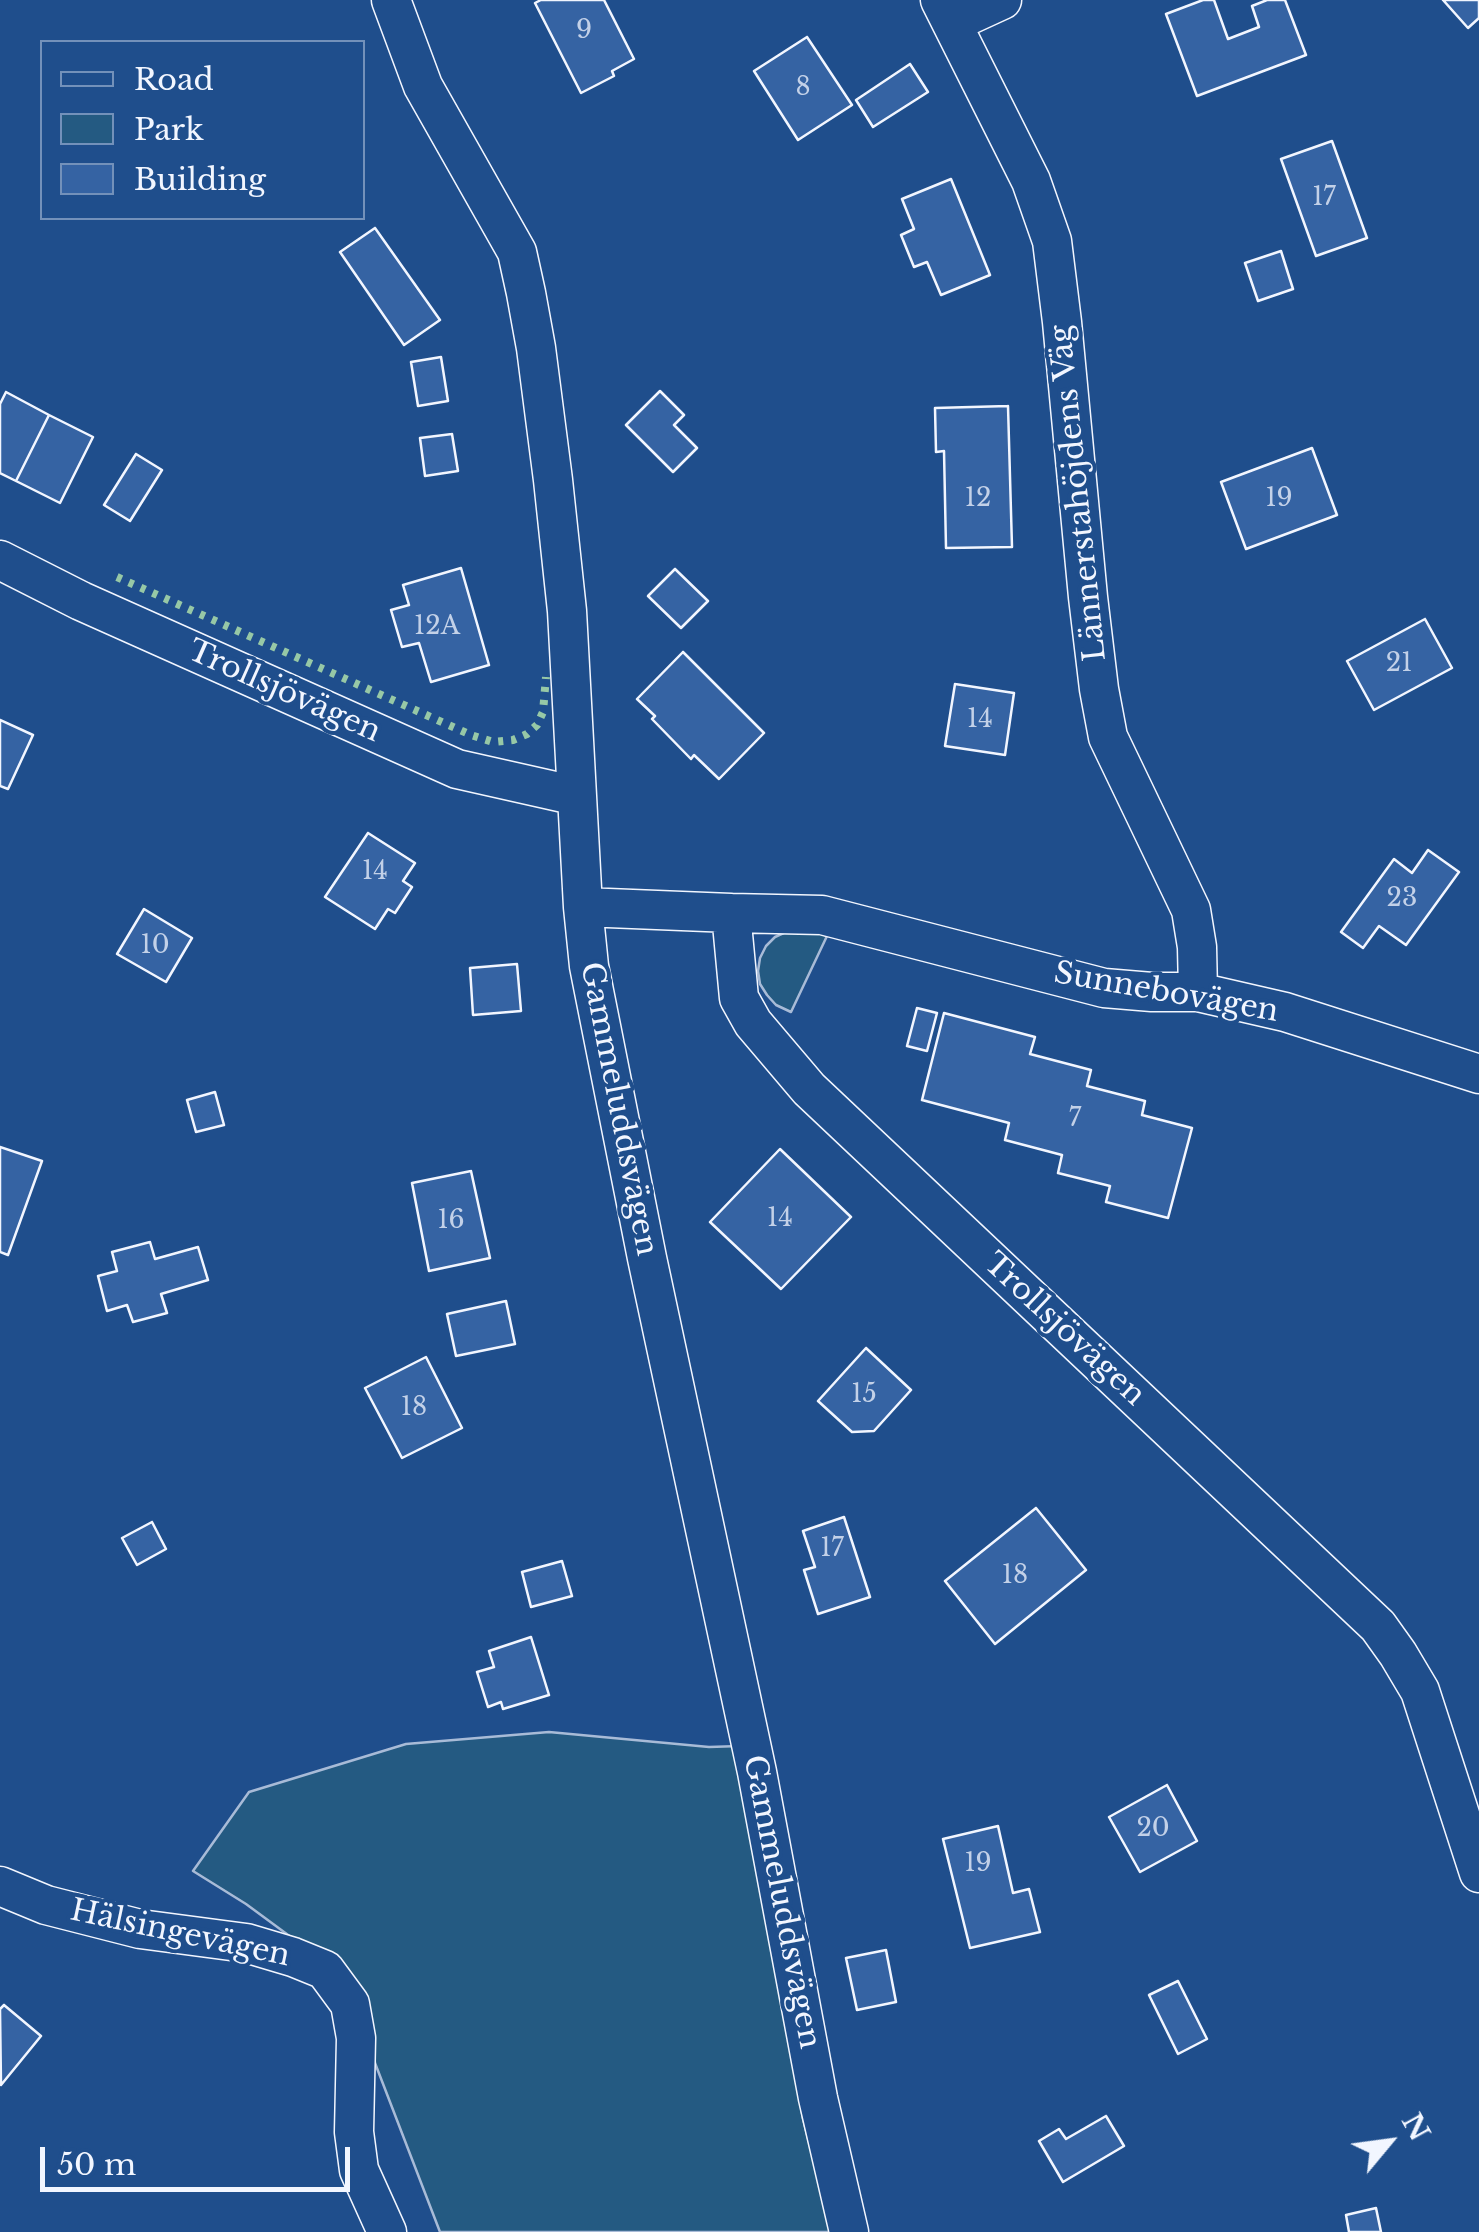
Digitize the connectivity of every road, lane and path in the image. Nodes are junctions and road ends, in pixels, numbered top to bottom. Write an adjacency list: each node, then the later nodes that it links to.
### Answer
1 (391, 0): 5 (street, Gammeluddsvägen)
2 (1002, 0): 3 (street)
3 (946, 11): 8 (street, Lännerstahöjdens Väg)
4 (0, 560): 5 (street, Trollsjövägen)
5 (578, 796): 6 (street, Gammeluddsvägen)
6 (583, 907): 7 (street); 13 (street, Gammeluddsvägen)
7 (732, 914): 8 (street, Sunnebovägen); 10 (street, Trollsjövägen)
8 (1198, 992): 9 (street, Sunnebovägen)
9 (1479, 1074)
10 (1479, 1873)
11 (0, 1886): 12 (street, Hälsingevägen)
12 (387, 2232)
13 (849, 2232)

